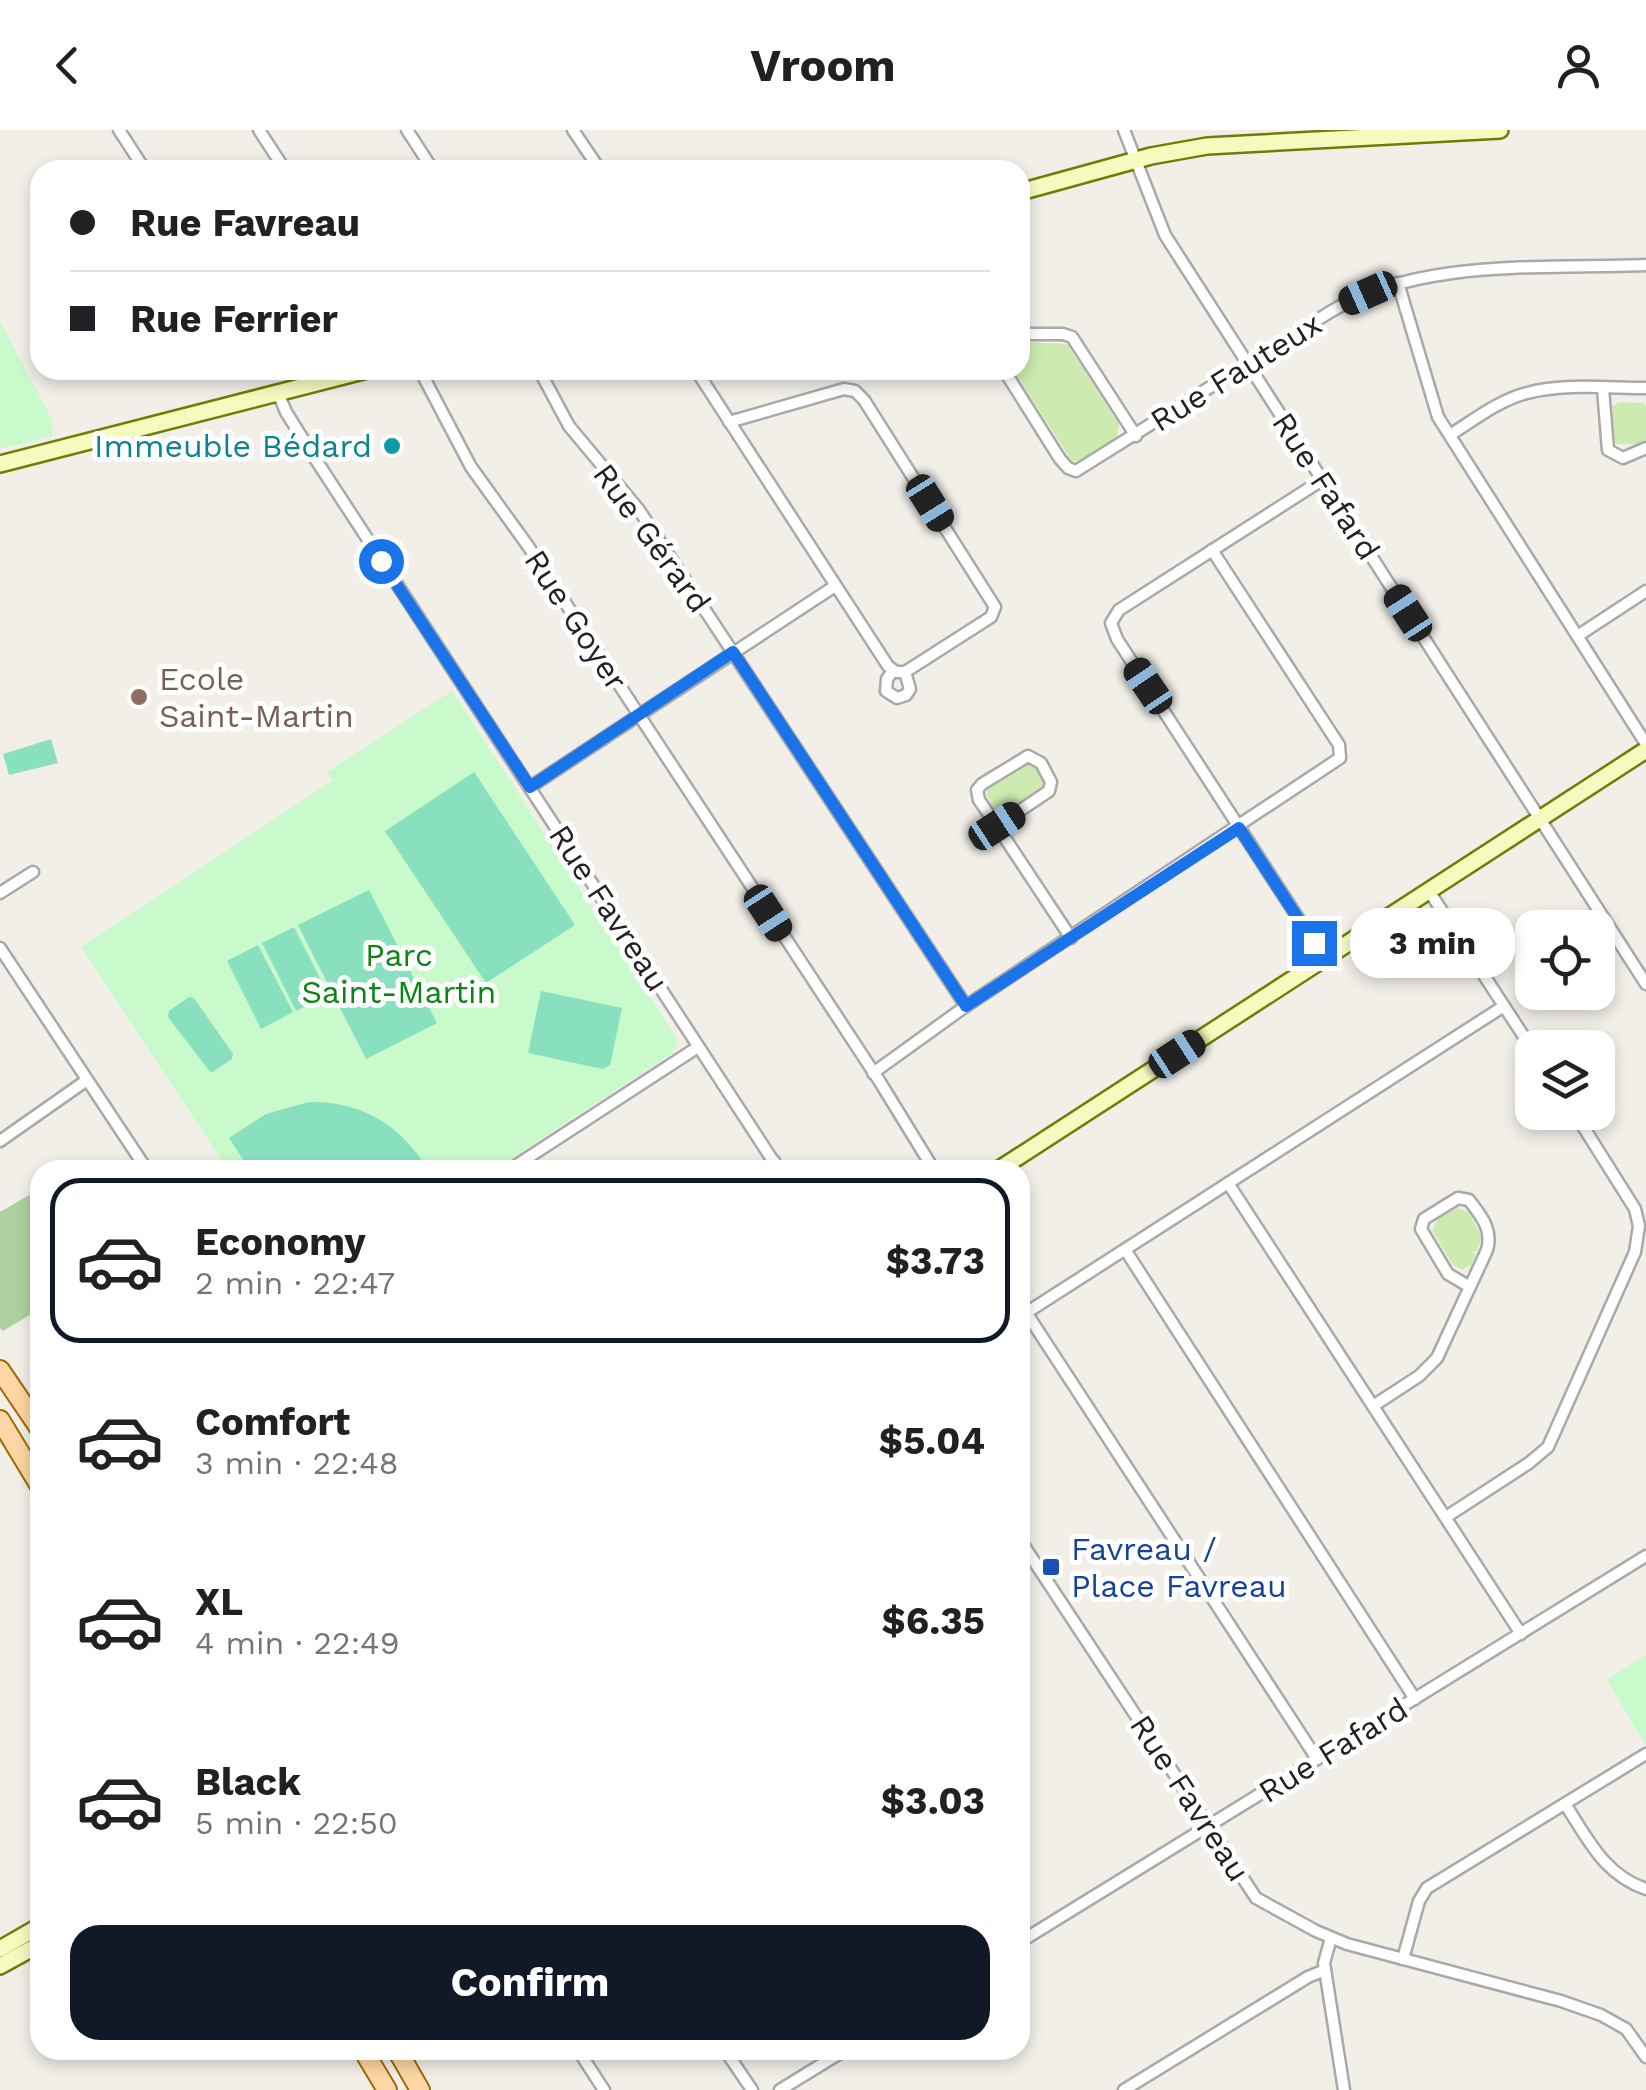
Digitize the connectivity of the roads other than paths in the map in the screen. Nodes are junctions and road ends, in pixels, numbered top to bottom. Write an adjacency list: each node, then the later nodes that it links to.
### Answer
1 (119, 130): 8 (street)
2 (259, 130): 9 (street)
3 (407, 130): 10 (street)
4 (574, 130): 11 (street)
5 (1124, 130): 12 (street, Rue Fafard)
6 (1500, 130): 7 (main road)
7 (1317, 135): 12 (main road)
8 (138, 160)
9 (278, 160)
10 (426, 160)
11 (594, 160)
12 (1136, 160): 13 (main road); 17 (street, Rue Fafard)
13 (1030, 189)
14 (1646, 265): 15 (street, Rue Fauteux)
15 (1398, 283): 17 (street, Rue Fauteux); 27 (street)
16 (1030, 334): 28 (street)
17 (1248, 364): 28 (street, Rue Fauteux); 31 (street, Rue Fafard)
18 (328, 380): 25 (main road)
19 (425, 380): 37 (street, Rue Goyer)
20 (544, 380): 36 (street, Rue Gérard)
21 (702, 380): 26 (street)
22 (1011, 380): 28 (street, Rue Fauteux)
23 (1603, 388): 24 (street); 27 (street); 29 (street)
24 (1646, 388)
25 (278, 393): 30 (main road); 39 (street, Rue Favreau)
26 (729, 422): 33 (street); 33 (street)
27 (1450, 435): 35 (street)
28 (1136, 436)
29 (1646, 448)
30 (0, 464)
31 (1322, 480): 32 (street); 40 (street, Rue Fafard)
32 (1212, 550): 42 (street); 42 (street)
33 (835, 586): 36 (street)
34 (1646, 591): 35 (street)
35 (1579, 635): 38 (street)
36 (733, 652): 37 (street); 50 (street, Rue Gérard)
37 (638, 716): 39 (street); 54 (street, Rue Goyer)
38 (1646, 747): 40 (main road)
39 (530, 787): 53 (street, Rue Favreau)
40 (1540, 820): 44 (main road); 49 (street, Rue Fafard)
41 (997, 826): 41 (street); 46 (street)
42 (1239, 828): 46 (street); 48 (street)
43 (33, 872): 45 (street)
44 (1429, 891): 48 (main road); 51 (street)
45 (0, 894)
46 (1070, 938): 50 (street)
47 (0, 948): 55 (street)
48 (1324, 958): 62 (main road)
49 (1646, 984)
50 (966, 1006): 54 (street)
51 (1504, 1006): 52 (street); 63 (street)
52 (1520, 1030)
53 (698, 1048): 59 (street); 60 (street, Rue Favreau)
54 (873, 1072): 61 (street, Rue Goyer)
55 (88, 1080): 57 (street); 58 (street)
56 (1585, 1130): 73 (street)
57 (0, 1141)
58 (140, 1160)
59 (524, 1160)
60 (772, 1160)
61 (928, 1160)
62 (1013, 1160)
63 (1228, 1183): 64 (street); 69 (street)
64 (1126, 1250): 66 (street); 77 (street)
65 (1470, 1287): 65 (street); 69 (street)
66 (1030, 1304)
67 (1030, 1319): 79 (street)
68 (0, 1370): 70 (main road)
69 (1373, 1406): 73 (street)
70 (30, 1414)
71 (0, 1420): 72 (main road)
72 (30, 1470)
73 (1446, 1517): 76 (street)
74 (1646, 1556): 76 (street, Rue Fafard)
75 (1030, 1558): 81 (street, Rue Favreau)
76 (1521, 1634): 77 (street, Rue Fafard)
77 (1416, 1699): 79 (street, Rue Fafard)
78 (1646, 1754): 80 (street)
79 (1317, 1759): 81 (street, Rue Fafard)
80 (1566, 1804): 82 (street); 88 (street)
81 (1208, 1827): 84 (street, Rue Fafard); 85 (street, Rue Favreau)
82 (1646, 1889)
83 (30, 1932): 86 (main road)
84 (1030, 1936)
85 (1331, 1938): 88 (street, Rue Favreau); 90 (street)
86 (0, 1949)
87 (30, 1950): 89 (main road)
88 (1403, 1958): 91 (street, Rue Favreau)
89 (0, 1966)
90 (1325, 1970): 102 (street); 103 (street)
91 (1646, 2057)
92 (370, 2060): 97 (main road)
93 (403, 2060): 98 (main road)
94 (584, 2060): 99 (street)
95 (732, 2060): 100 (street)
96 (829, 2060): 101 (street)
97 (386, 2090)
98 (420, 2090)
99 (604, 2090)
100 (752, 2090)
101 (780, 2090)
102 (1124, 2090)
103 (1344, 2090)

